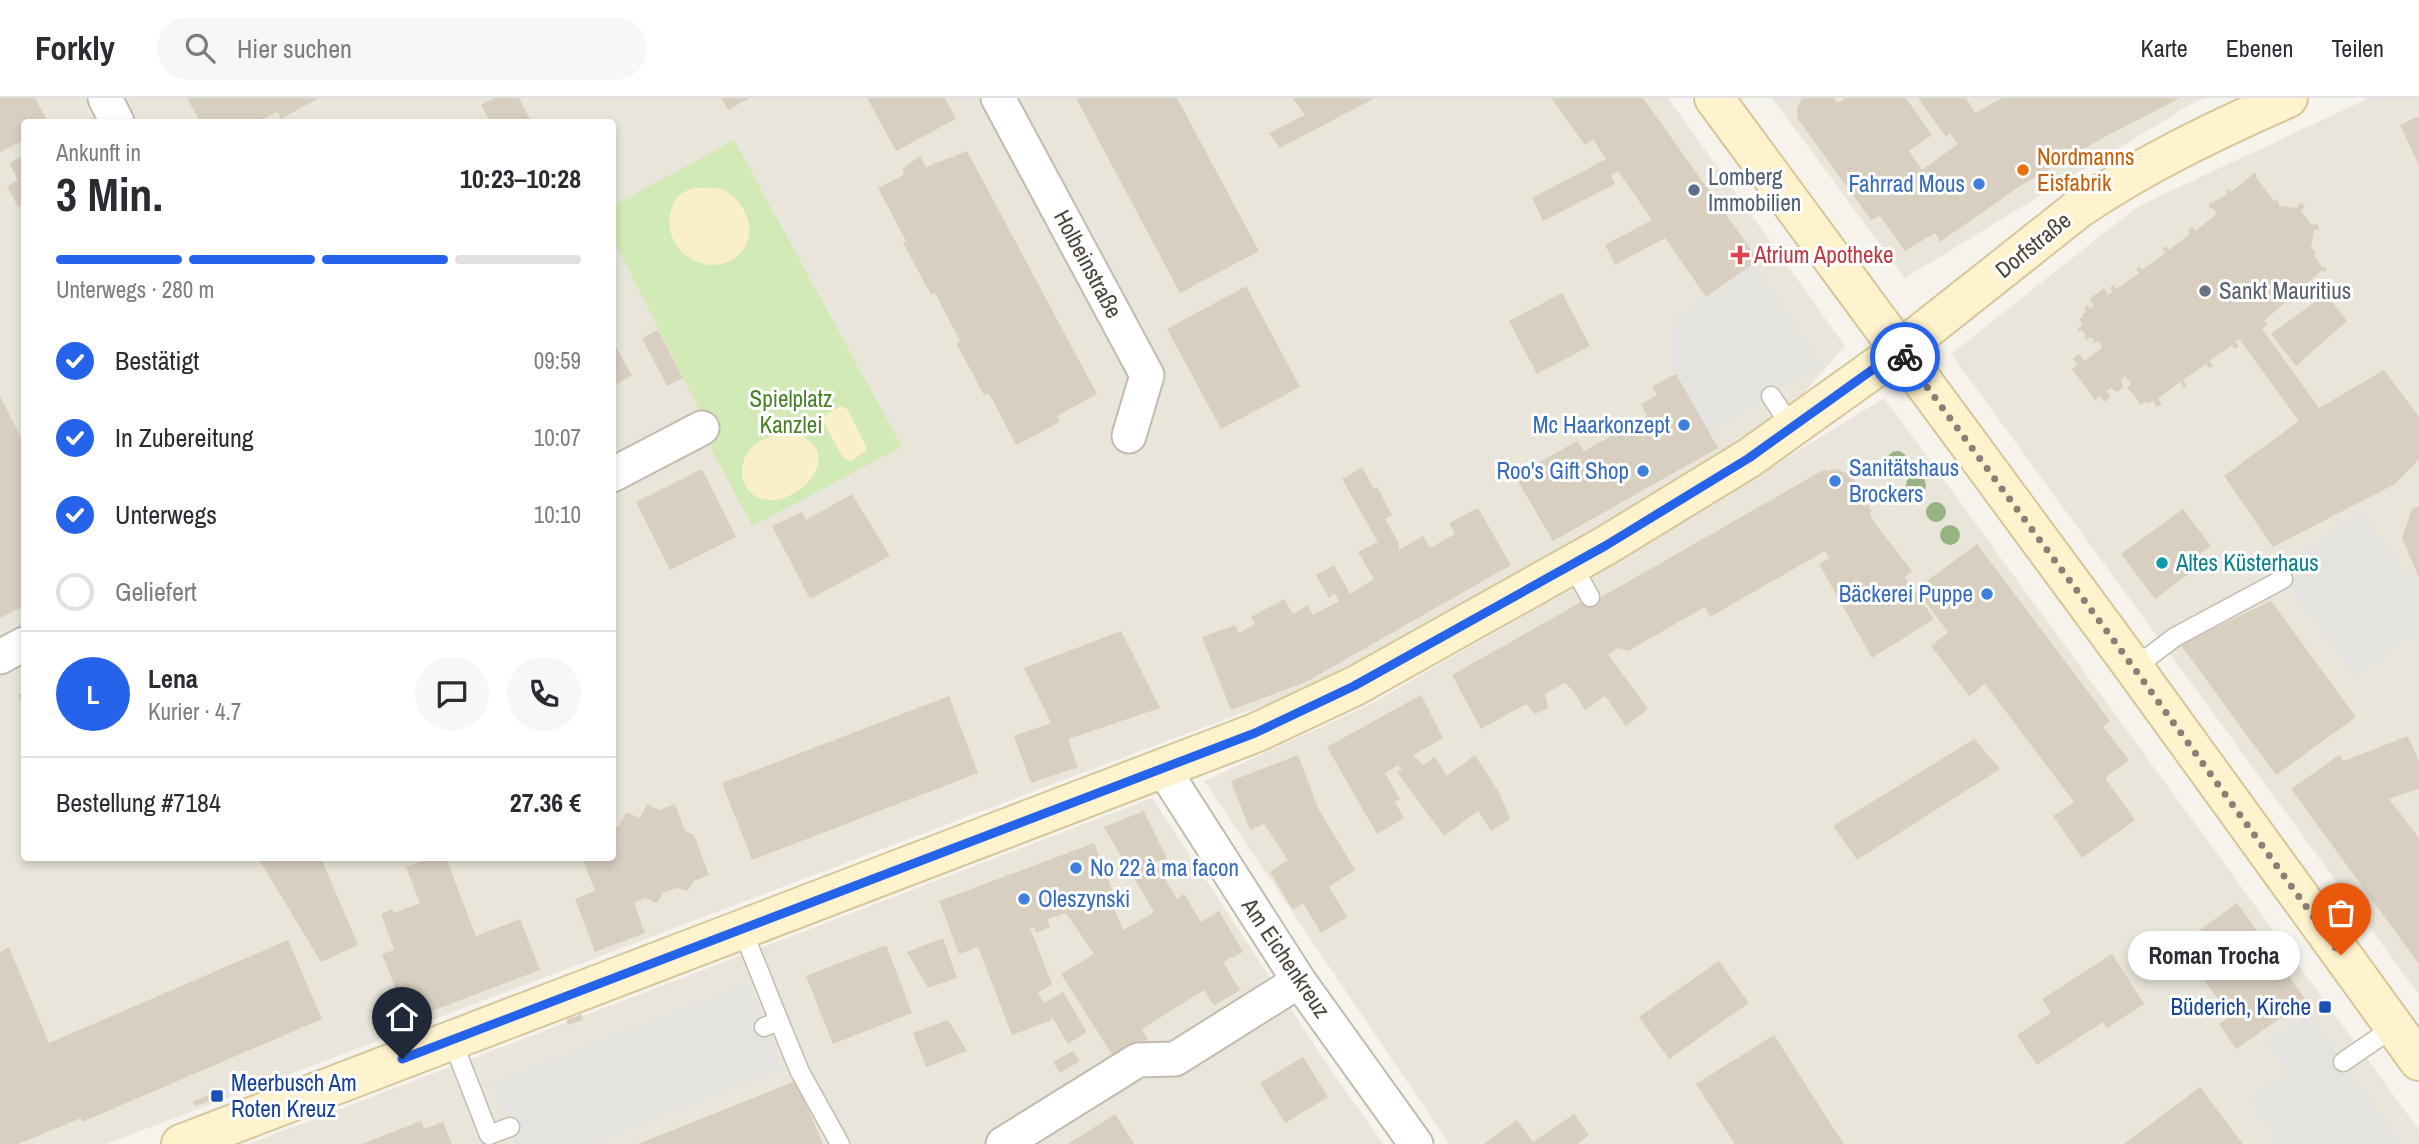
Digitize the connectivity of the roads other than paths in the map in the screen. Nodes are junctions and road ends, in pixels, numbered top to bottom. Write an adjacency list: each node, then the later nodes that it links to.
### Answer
1 (104, 98): 5 (street)
2 (998, 98): 10 (street, Holbeinstraße)
3 (1714, 98): 6 (main road)
4 (2288, 98): 6 (main road, Dorfstraße)
5 (115, 119)
6 (1900, 350): 9 (main road, Dorfstraße); 17 (main road)
7 (1771, 396): 9 (lane)
8 (702, 428): 11 (street)
9 (1793, 428): 12 (main road, Dorfstraße)
10 (1129, 436)
11 (616, 473)
12 (1572, 565): 14 (lane); 18 (main road, Dorfstraße)
13 (2283, 579): 17 (lane)
14 (1590, 597)
15 (21, 646): 16 (street)
16 (0, 657)
17 (2134, 668): 21 (main road)
18 (1162, 767): 19 (main road, Dorfstraße); 20 (street, Am Eichenkreuz)
19 (742, 929): 22 (main road, Dorfstraße); 28 (lane)
20 (1299, 981): 29 (street); 30 (street, Am Eichenkreuz)
21 (2394, 1027): 23 (lane); 24 (main road)
22 (452, 1040): 26 (lane); 27 (main road, Dorfstraße)
23 (2343, 1062)
24 (2419, 1062)
25 (510, 1127): 26 (lane)
26 (491, 1140)
27 (181, 1144)
28 (840, 1144)
29 (1003, 1144)
30 (1416, 1144)

